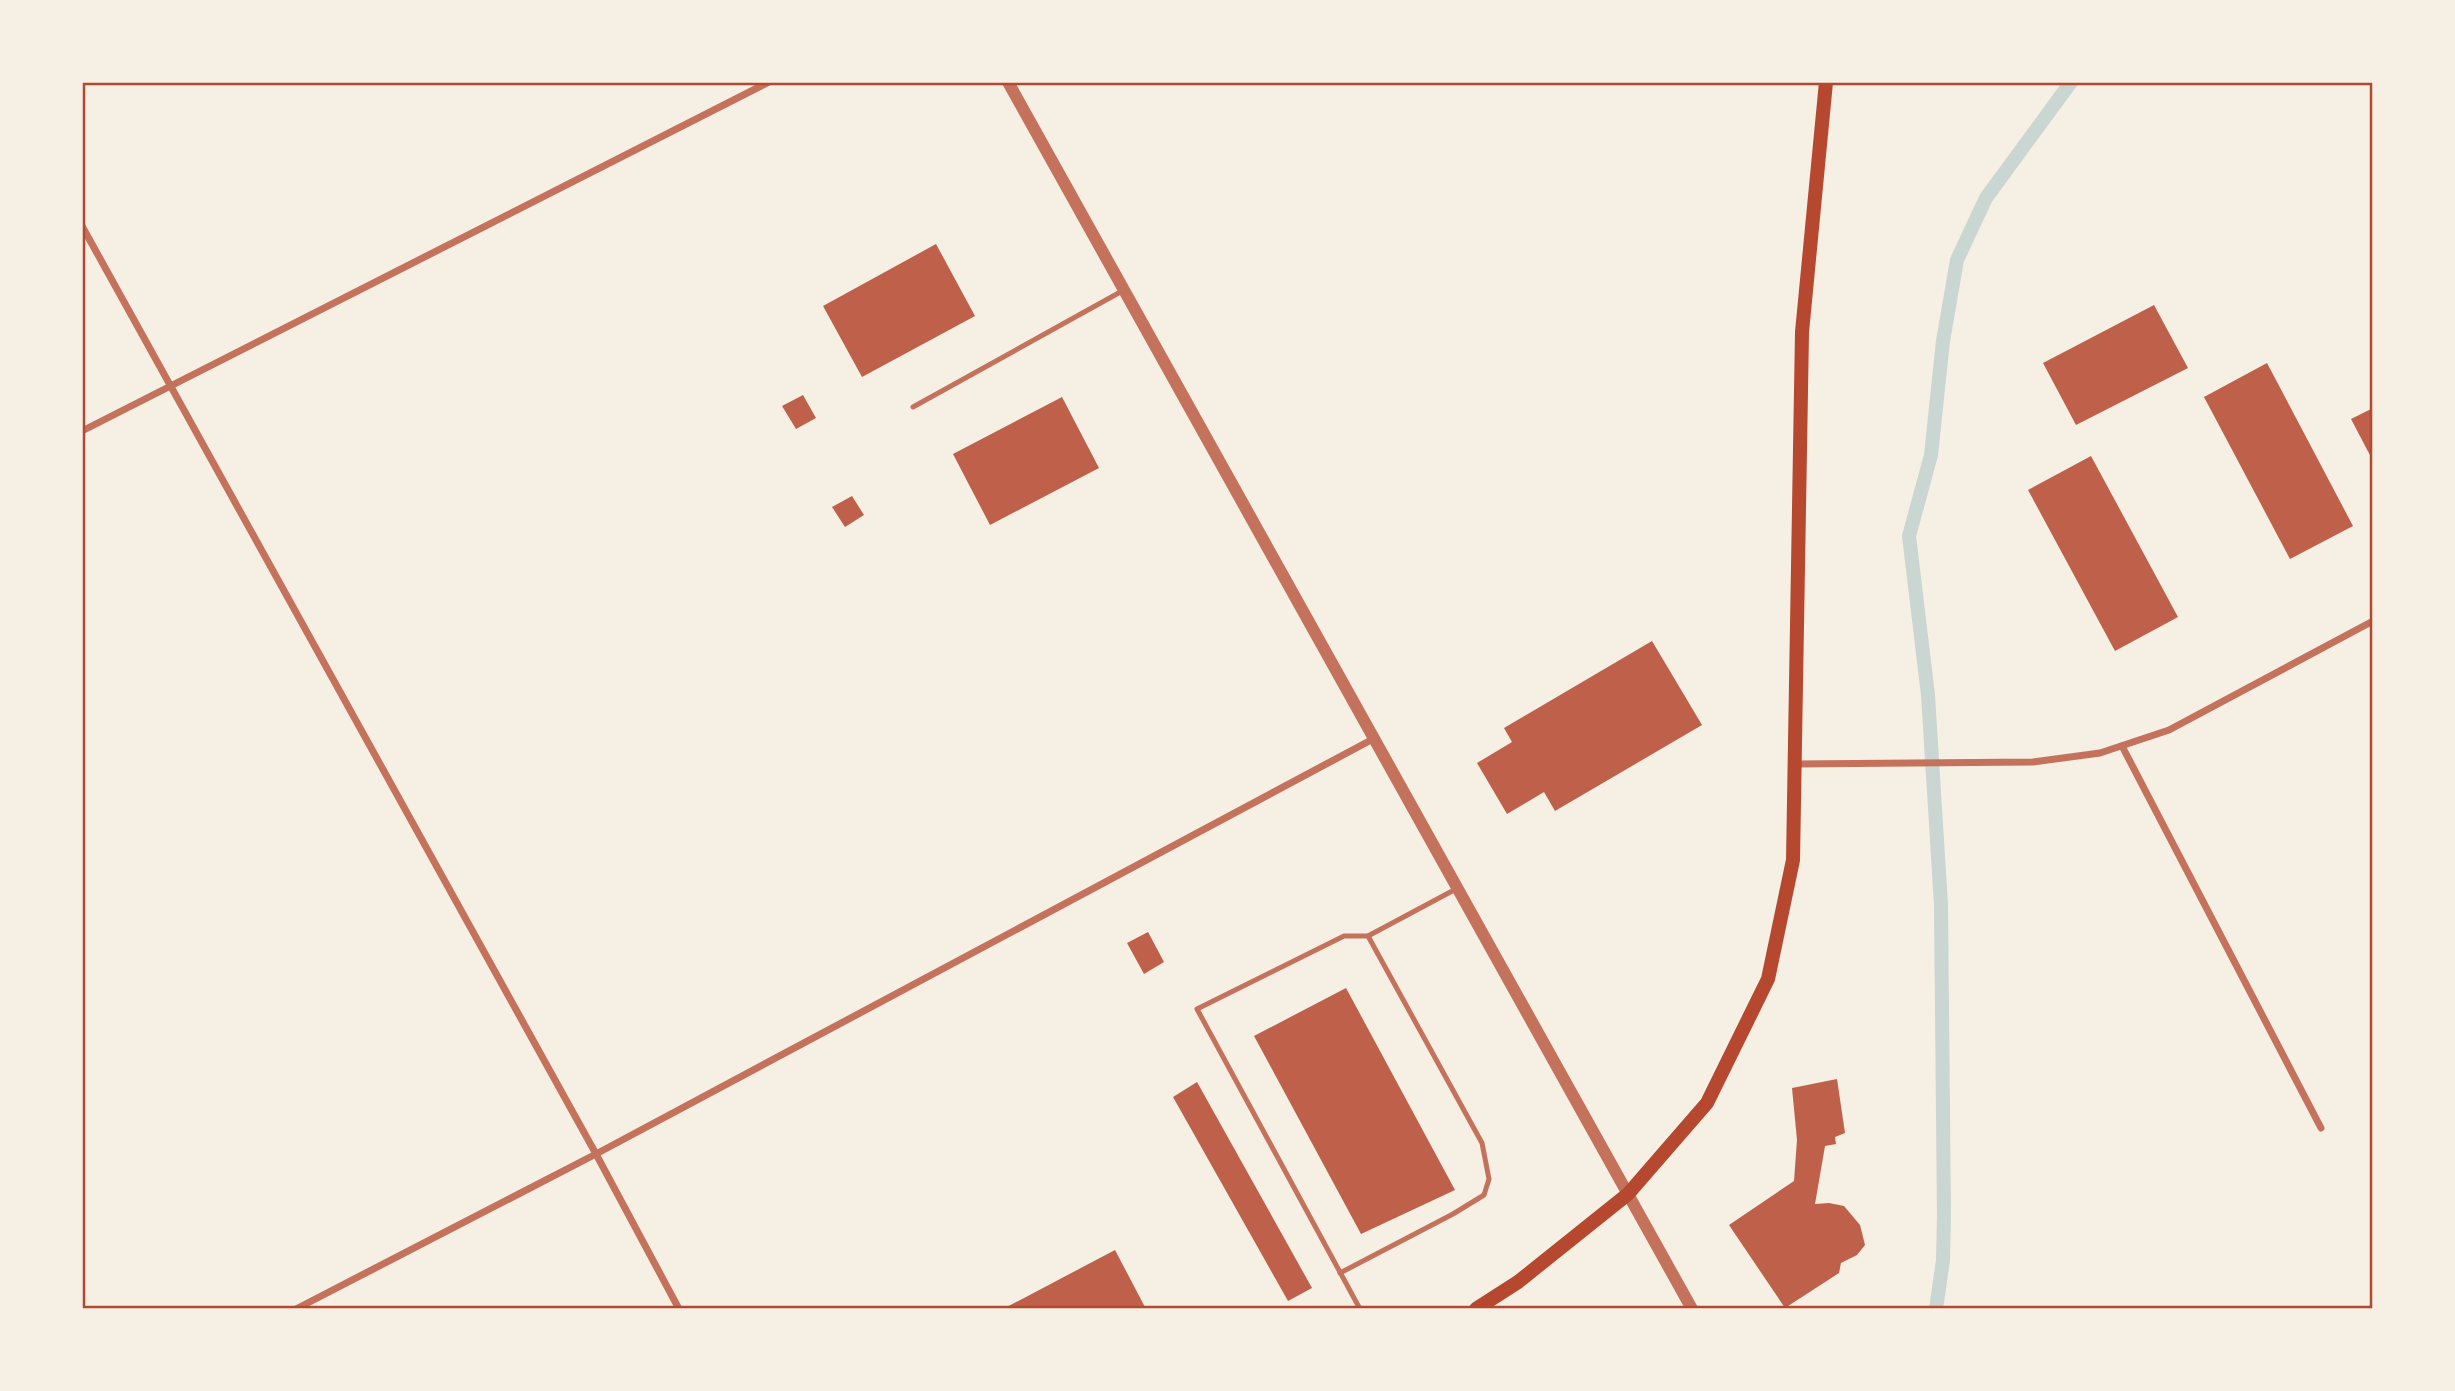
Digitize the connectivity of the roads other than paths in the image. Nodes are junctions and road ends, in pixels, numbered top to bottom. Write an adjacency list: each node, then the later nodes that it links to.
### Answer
1 (769, 82): 6 (street)
2 (1009, 82): 5 (street)
3 (1826, 82): 12 (main road)
4 (82, 226): 6 (street)
5 (1124, 290): 7 (lane); 10 (street)
6 (170, 385): 8 (street); 16 (street)
7 (913, 407)
8 (82, 431)
9 (2373, 621): 11 (street)
10 (1373, 739): 13 (street); 16 (street)
11 (2122, 746): 12 (street); 15 (street)
12 (1795, 764): 17 (main road)
13 (1456, 889): 14 (lane); 17 (street)
14 (1368, 936): 18 (lane); 18 (lane)
15 (2321, 1128)
16 (596, 1154): 19 (street); 20 (street)
17 (1628, 1194): 22 (main road); 23 (street)
18 (1340, 1273): 21 (lane)
19 (296, 1309)
20 (679, 1309)
21 (1360, 1309)
22 (1476, 1309)
23 (1692, 1309)

